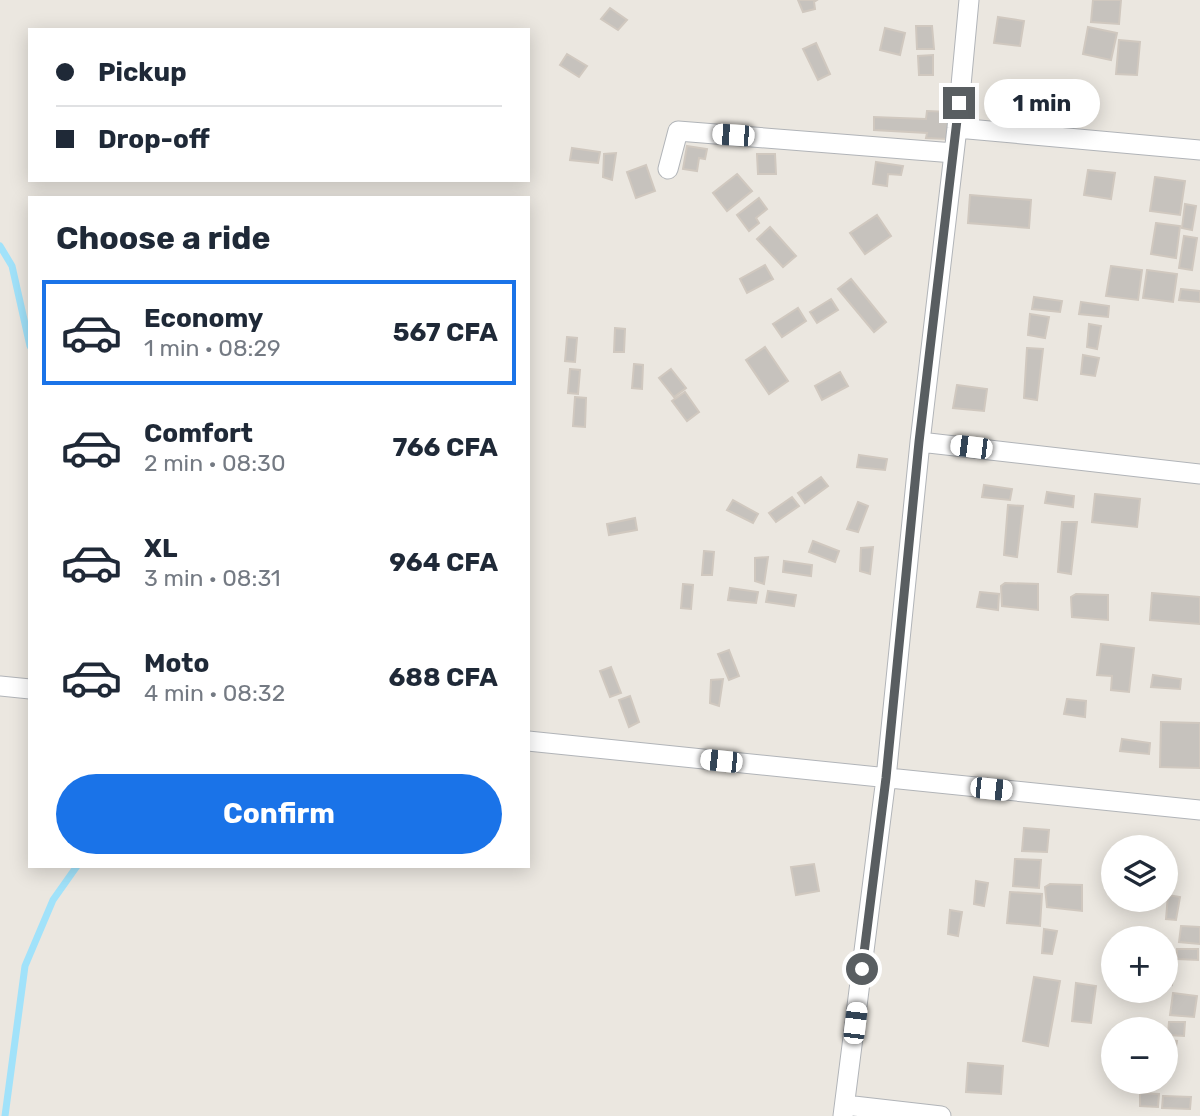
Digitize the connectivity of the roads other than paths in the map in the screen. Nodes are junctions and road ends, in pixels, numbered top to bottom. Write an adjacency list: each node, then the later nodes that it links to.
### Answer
1 (969, 0): 2 (street)
2 (957, 128): 3 (street); 4 (street)
3 (1200, 150)
4 (954, 153): 5 (street); 6 (street)
5 (668, 169)
6 (919, 442): 7 (street); 11 (street)
7 (1200, 474)
8 (0, 686): 9 (street)
9 (28, 689)
10 (530, 741): 11 (street)
11 (886, 778): 12 (street); 13 (street)
12 (1200, 810)
13 (844, 1110): 14 (street)
14 (941, 1116)

